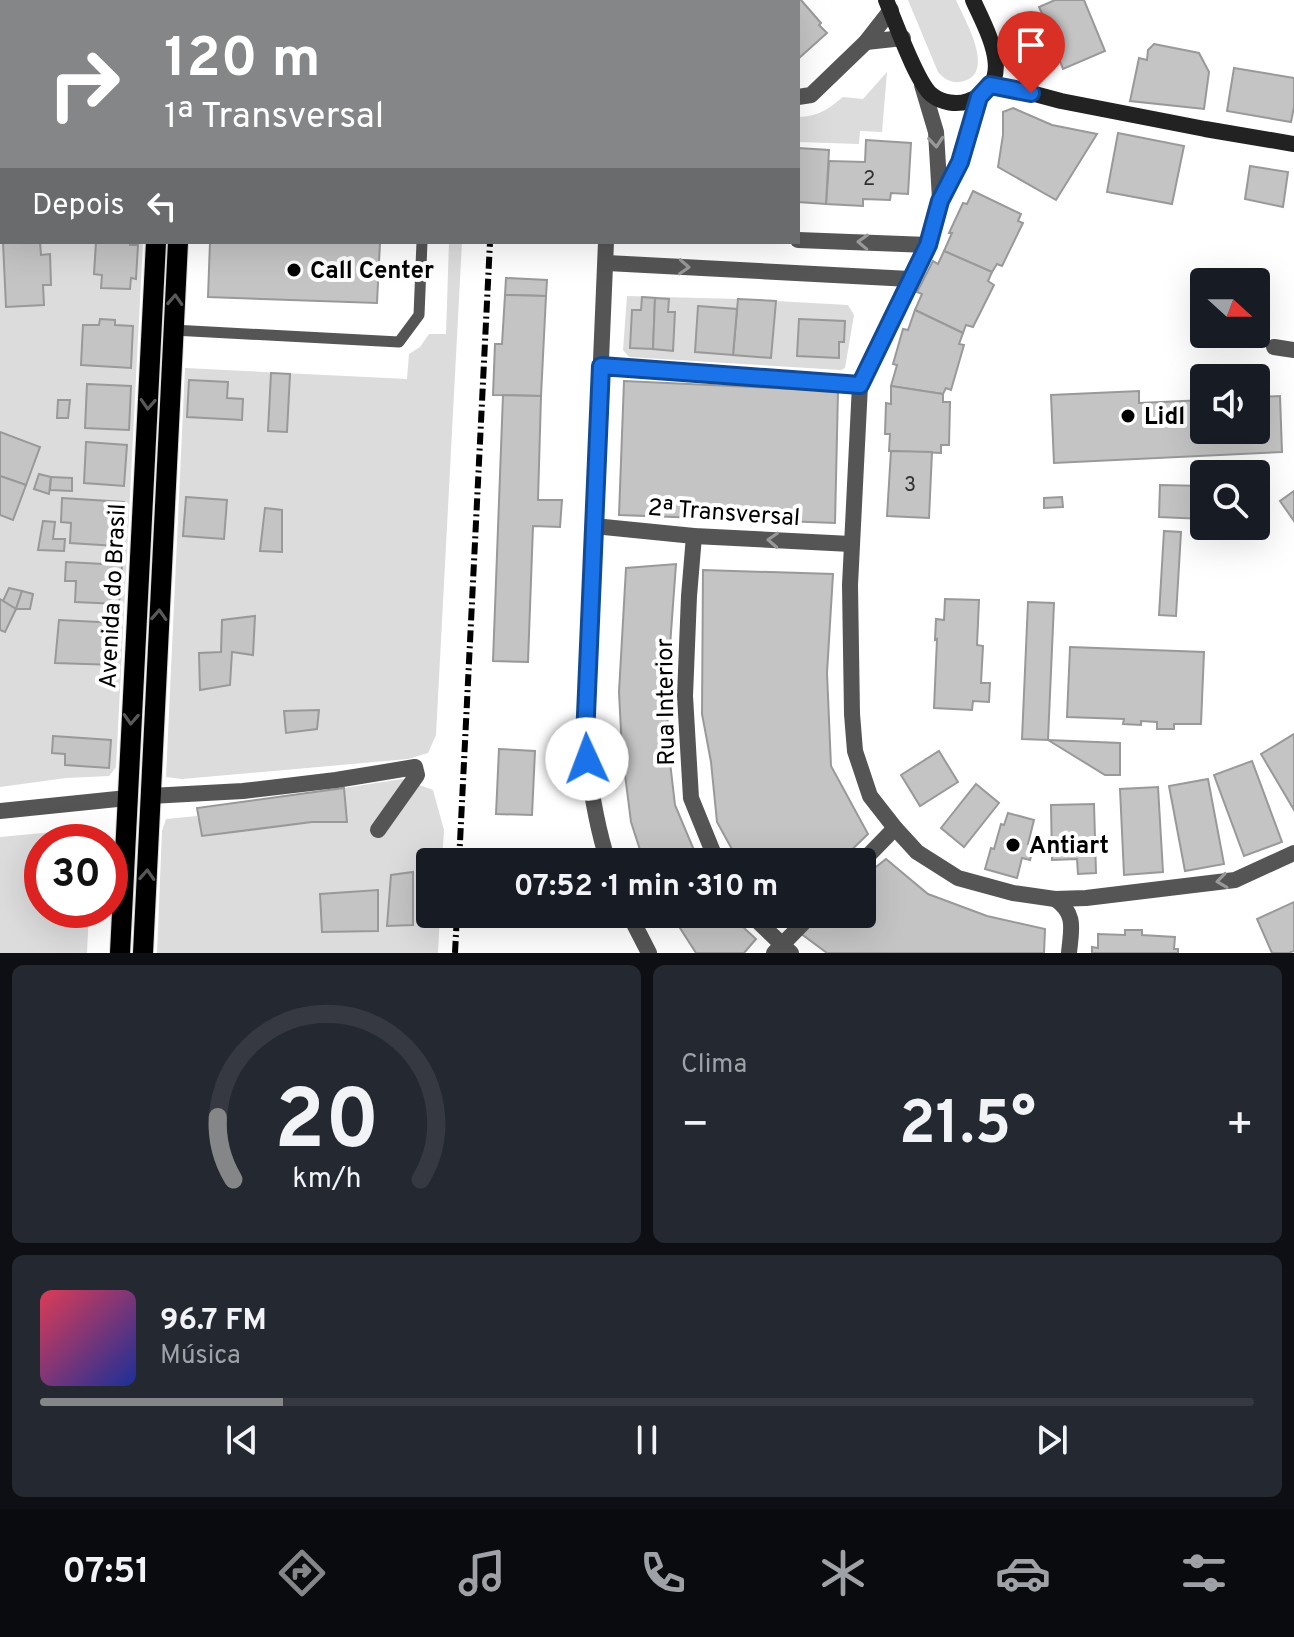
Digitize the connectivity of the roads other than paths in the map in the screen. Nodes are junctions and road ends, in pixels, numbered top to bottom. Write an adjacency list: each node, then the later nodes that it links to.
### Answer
1 (973, 0): 5 (main road)
2 (889, 5): 3 (main road); 4 (street)
3 (903, 38): 4 (street); 6 (main road)
4 (866, 42): 7 (street)
5 (989, 84): 6 (main road); 8 (main road); 9 (street)
6 (922, 85): 9 (street, one-way to 9)
7 (800, 97)
8 (1294, 144)
9 (940, 201): 15 (street)
10 (800, 240): 15 (street, one-way to 10)
11 (156, 244): 27 (main road, Avenida do Brasil, one-way to 27)
12 (178, 244): 18 (main road, Avenida do Brasil, one-way to 12)
13 (422, 244): 18 (lane)
14 (606, 244): 16 (street)
15 (928, 245): 17 (street)
16 (607, 263): 17 (street, one-way to 17); 21 (street)
17 (910, 279): 22 (street)
18 (173, 330): 26 (main road, Avenida do Brasil, one-way to 18)
19 (1274, 347): 20 (street)
20 (1294, 350)
21 (601, 366): 22 (street); 23 (street)
22 (860, 385): 25 (street)
23 (594, 526): 24 (street, 2ª Transversal); 31 (street)
24 (694, 536): 25 (street, 2ª Transversal, one-way to 24); 32 (street, Rua Interior)
25 (851, 544): 29 (street)
26 (150, 796): 30 (street); 41 (main road, Avenida do Brasil, one-way to 26)
27 (127, 798): 28 (street); 40 (main road, Avenida do Brasil)
28 (0, 811)
29 (895, 828): 33 (street); 35 (street)
30 (378, 830)
31 (604, 848)
32 (711, 848)
33 (876, 848)
34 (1294, 853): 35 (street, one-way to 35)
35 (1055, 899): 43 (street)
36 (636, 928): 42 (street)
37 (762, 928): 39 (street)
38 (800, 928): 39 (street)
39 (782, 950)
40 (120, 953)
41 (143, 953)
42 (649, 953)
43 (1069, 953)

